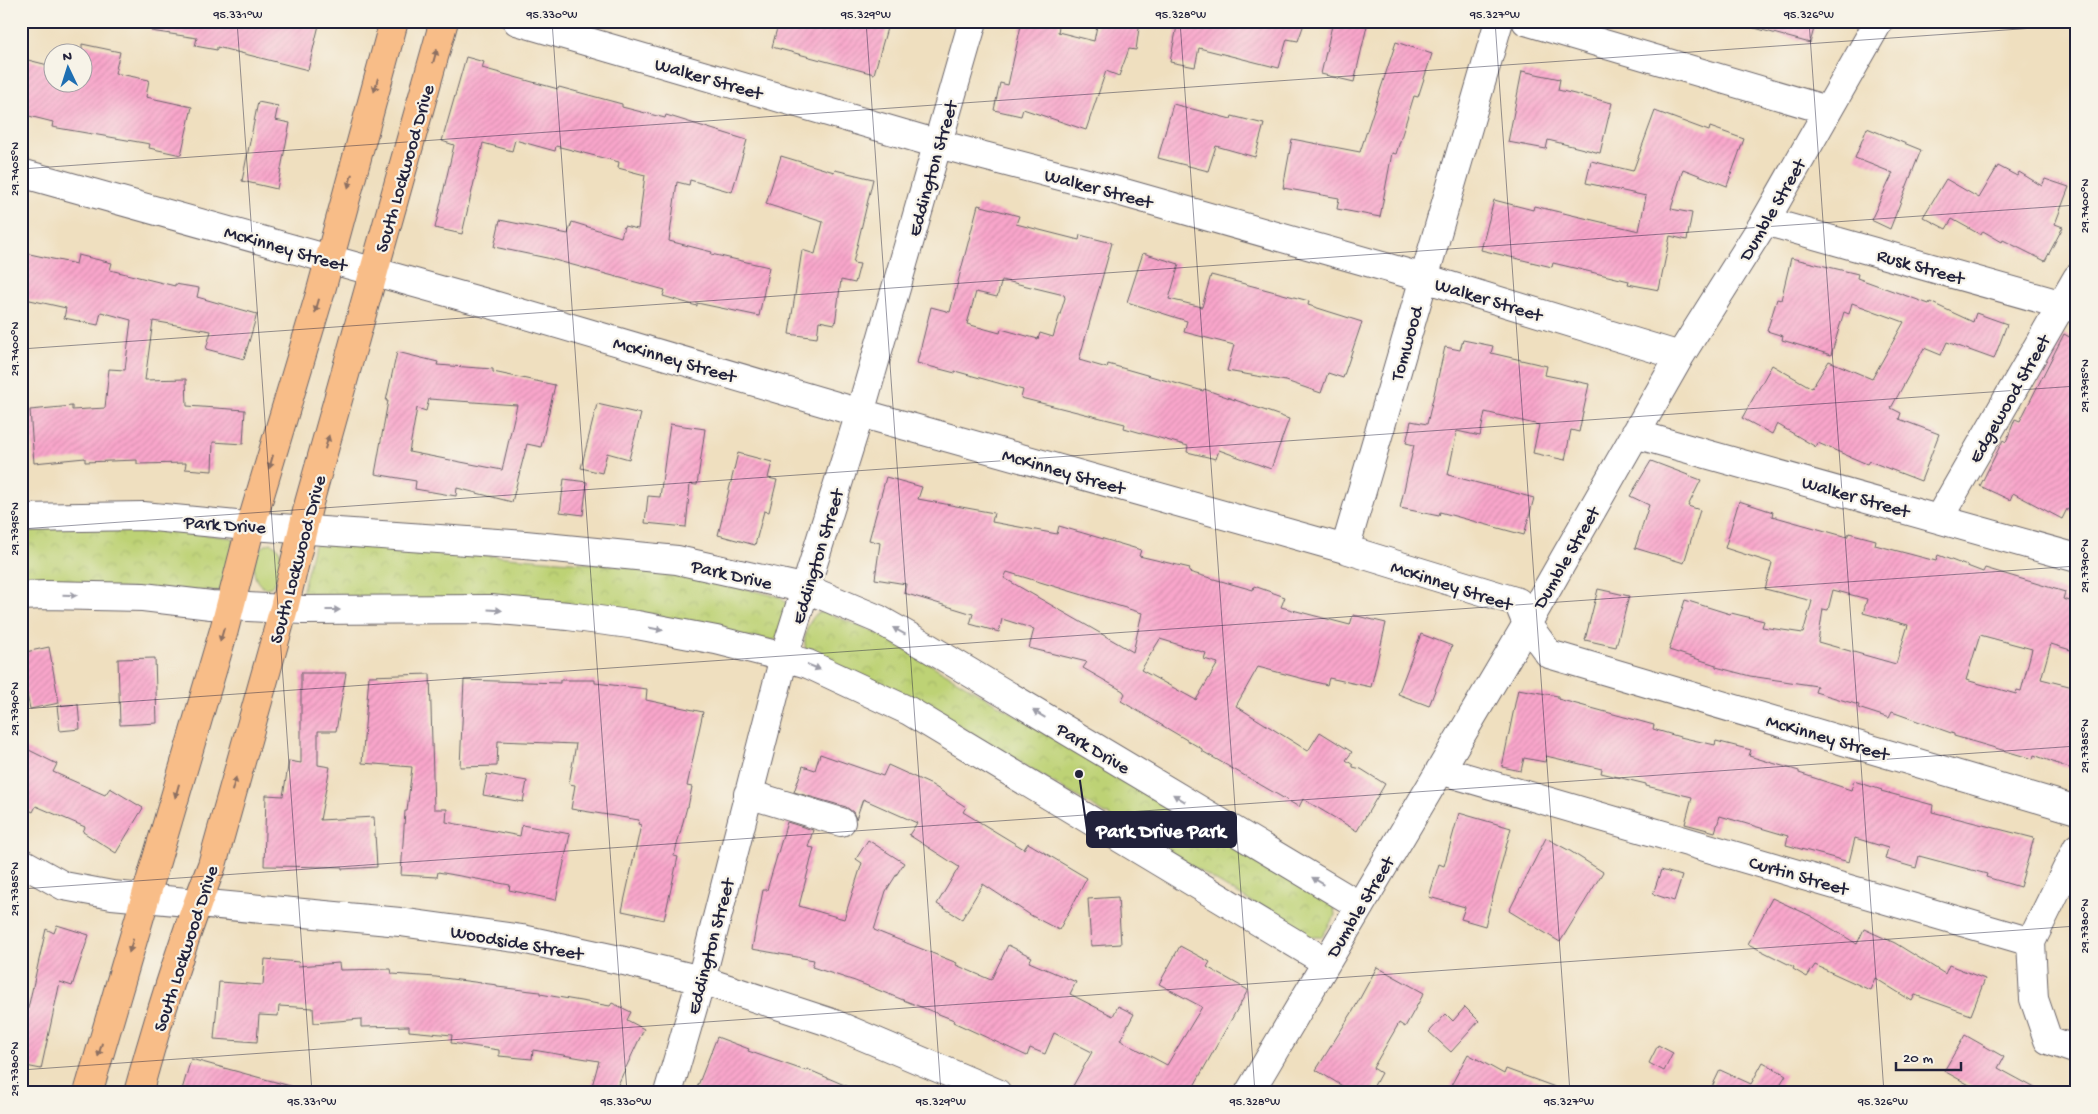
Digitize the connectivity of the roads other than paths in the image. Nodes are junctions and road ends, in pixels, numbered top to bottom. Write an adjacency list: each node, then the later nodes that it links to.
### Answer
1 (394, 21): 12 (main road, one-way to 12)
2 (444, 21): 13 (main road, South Lockwood Drive, one-way to 2)
3 (517, 21): 9 (street, Walker Street)
4 (973, 21): 9 (street, Eddington Street)
5 (1499, 21): 14 (street, Tomwood)
6 (1526, 21): 8 (street)
7 (1879, 21): 8 (street, Dumble Street)
8 (1828, 110): 11 (street, Dumble Street)
9 (938, 144): 14 (street, Walker Street); 18 (street, Eddington Street)
10 (21, 173): 12 (street, McKinney Street)
11 (1766, 222): 16 (street, Rusk Street); 17 (street, Dumble Street)
12 (330, 259): 13 (street, McKinney Street); 22 (main road, one-way to 22)
13 (374, 272): 18 (street, McKinney Street); 23 (main road, South Lockwood Drive, one-way to 13)
14 (1424, 278): 17 (street, Walker Street); 24 (street, Tomwood)
15 (2077, 278): 16 (street, Edgewood Street)
16 (2069, 306): 21 (street, Edgewood Street)
17 (1680, 356): 19 (street, Dumble Street)
18 (860, 413): 24 (street, McKinney Street); 26 (street, Eddington Street)
19 (1635, 434): 21 (street, Walker Street); 30 (street, Dumble Street)
20 (21, 518): 22 (street, Park Drive)
21 (1939, 518): 25 (street, Walker Street)
22 (251, 525): 23 (street, Park Drive); 28 (main road)
23 (303, 529): 26 (street, Park Drive); 29 (main road, South Lockwood Drive)
24 (1345, 549): 30 (street, McKinney Street)
25 (2077, 558)
26 (807, 589): 31 (street, Eddington Street); 40 (street, Park Drive, one-way to 26)
27 (21, 596): 28 (street, one-way to 28)
28 (230, 605): 29 (street); 38 (main road, one-way to 38)
29 (284, 608): 31 (street, one-way to 31); 39 (main road, South Lockwood Drive, one-way to 29)
30 (1527, 624): 32 (street, Dumble Street); 34 (street, McKinney Street)
31 (784, 658): 33 (street, Eddington Street); 42 (street, one-way to 42)
32 (1440, 770): 40 (street, Dumble Street); 41 (street, Curtin Street)
33 (748, 794): 35 (street); 43 (street, Eddington Street)
34 (2077, 810)
35 (841, 822)
36 (2077, 848): 41 (street)
37 (21, 862): 38 (street, Woodside Street)
38 (146, 900): 39 (street, Woodside Street); 46 (main road, one-way to 46)
39 (196, 904): 43 (street, Woodside Street); 47 (main road, South Lockwood Drive)
40 (1360, 906): 42 (street, Dumble Street)
41 (2031, 942): 44 (street)
42 (1326, 962): 45 (street, Dumble Street)
43 (700, 980): 48 (street, Eddington Street); 49 (street, Woodside Street)
44 (2077, 1050)
45 (1252, 1092)
46 (88, 1093)
47 (138, 1093)
48 (668, 1093)
49 (997, 1093)

